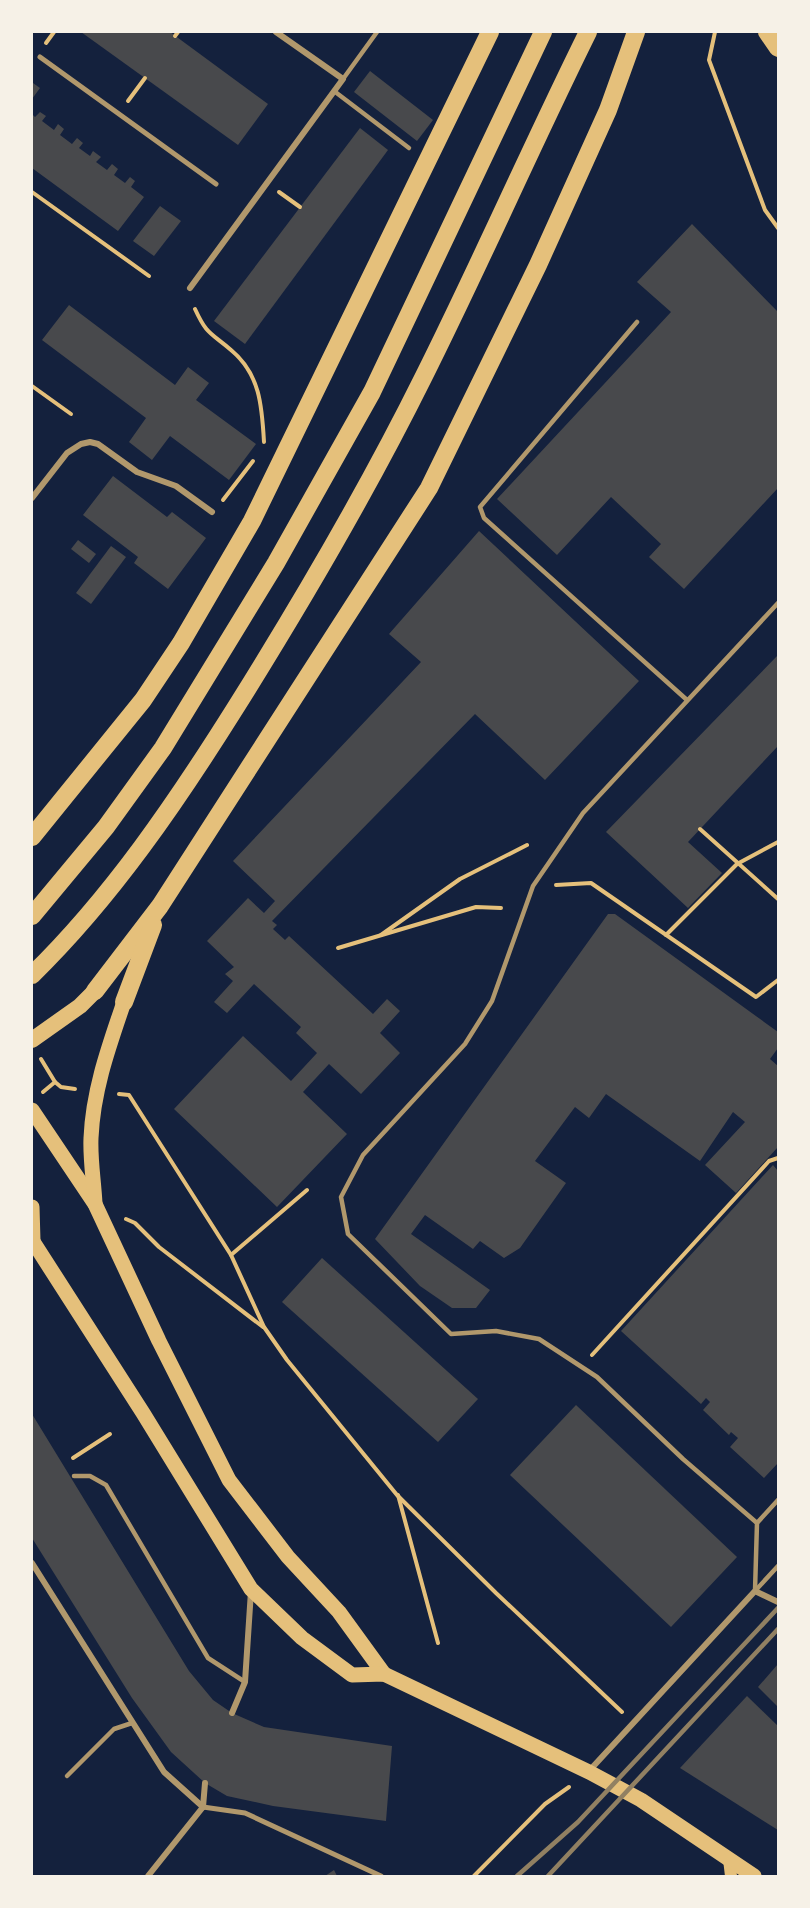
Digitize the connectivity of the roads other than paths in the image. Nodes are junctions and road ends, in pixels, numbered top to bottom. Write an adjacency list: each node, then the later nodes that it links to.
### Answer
1 (276, 32): 10 (street)
2 (377, 32): 10 (lane)
3 (490, 32): 20 (highway)
4 (543, 32): 22 (highway)
5 (588, 32): 23 (highway)
6 (636, 32): 21 (highway)
7 (767, 32): 8 (highway)
8 (778, 48)
9 (39, 57): 13 (street)
10 (343, 79): 11 (street)
11 (334, 91): 12 (lane); 14 (street)
12 (409, 148)
13 (216, 184)
14 (190, 288)
15 (637, 322): 19 (lane)
16 (32, 498): 17 (street)
17 (212, 512)
18 (778, 603): 19 (lane)
19 (687, 700): 33 (lane)
20 (32, 837)
21 (160, 906): 24 (highway); 25 (highway)
22 (32, 916)
23 (32, 975)
24 (95, 991): 26 (highway)
25 (124, 1002): 28 (main road)
26 (34, 1047)
27 (32, 1110): 28 (main road)
28 (95, 1204): 39 (main road)
29 (32, 1207): 30 (main road)
30 (32, 1240): 36 (main road)
31 (74, 1476): 40 (lane)
32 (778, 1500): 33 (lane)
33 (757, 1523): 37 (lane)
34 (32, 1563): 42 (street)
35 (778, 1566): 37 (lane)
36 (251, 1589): 39 (main road); 40 (street)
37 (755, 1591): 38 (street); 43 (street)
38 (778, 1602)
39 (384, 1674): 43 (main road)
40 (245, 1682): 41 (street)
41 (232, 1713)
42 (132, 1723): 44 (lane); 46 (street)
43 (589, 1772): 47 (main road)
44 (67, 1776)
45 (205, 1783): 46 (street)
46 (203, 1807): 48 (street); 49 (street)
47 (729, 1859): 50 (main road); 51 (main road)
48 (148, 1876)
49 (381, 1876)
50 (731, 1876)
51 (754, 1876)

